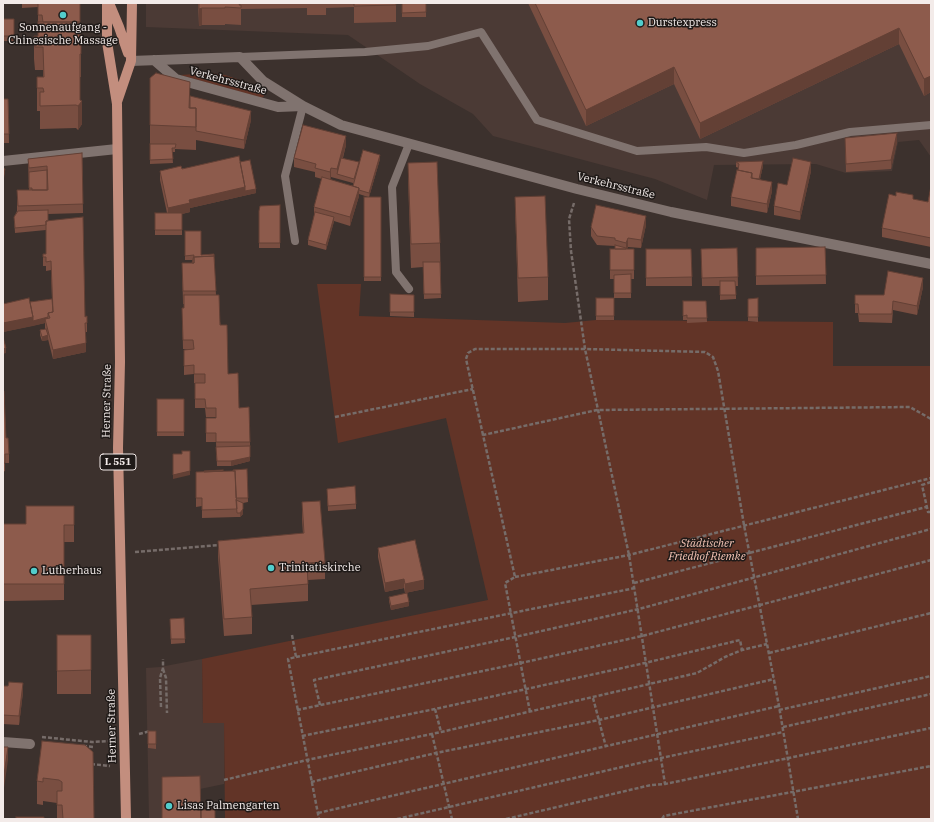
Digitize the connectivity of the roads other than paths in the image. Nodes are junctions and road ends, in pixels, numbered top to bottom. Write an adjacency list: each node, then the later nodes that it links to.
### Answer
1 (108, 3): 5 (main road, L 551); 6 (main road, Herner Straße / L 551)
2 (132, 3): 5 (main road, Herner Straße / L 551)
3 (240, 57): 4 (street, Verkehrsstraße); 7 (street, Verkehrsstraße); 8 (lane)
4 (154, 60): 5 (street, Verkehrsstraße); 7 (street, Verkehrsstraße)
5 (131, 61): 6 (main road, Herner Straße / L 551)
6 (117, 104): 10 (main road, Herner Straße / L 551)
7 (303, 106): 9 (street, Verkehrsstraße); 12 (lane)
8 (931, 125)
9 (409, 144): 13 (street, Verkehrsstraße); 14 (lane)
10 (117, 149): 11 (street); 17 (main road, Herner Straße / L 551)
11 (3, 161)
12 (295, 241)
13 (931, 264)
14 (409, 289)
15 (3, 742): 16 (street)
16 (30, 744)
17 (126, 819)

